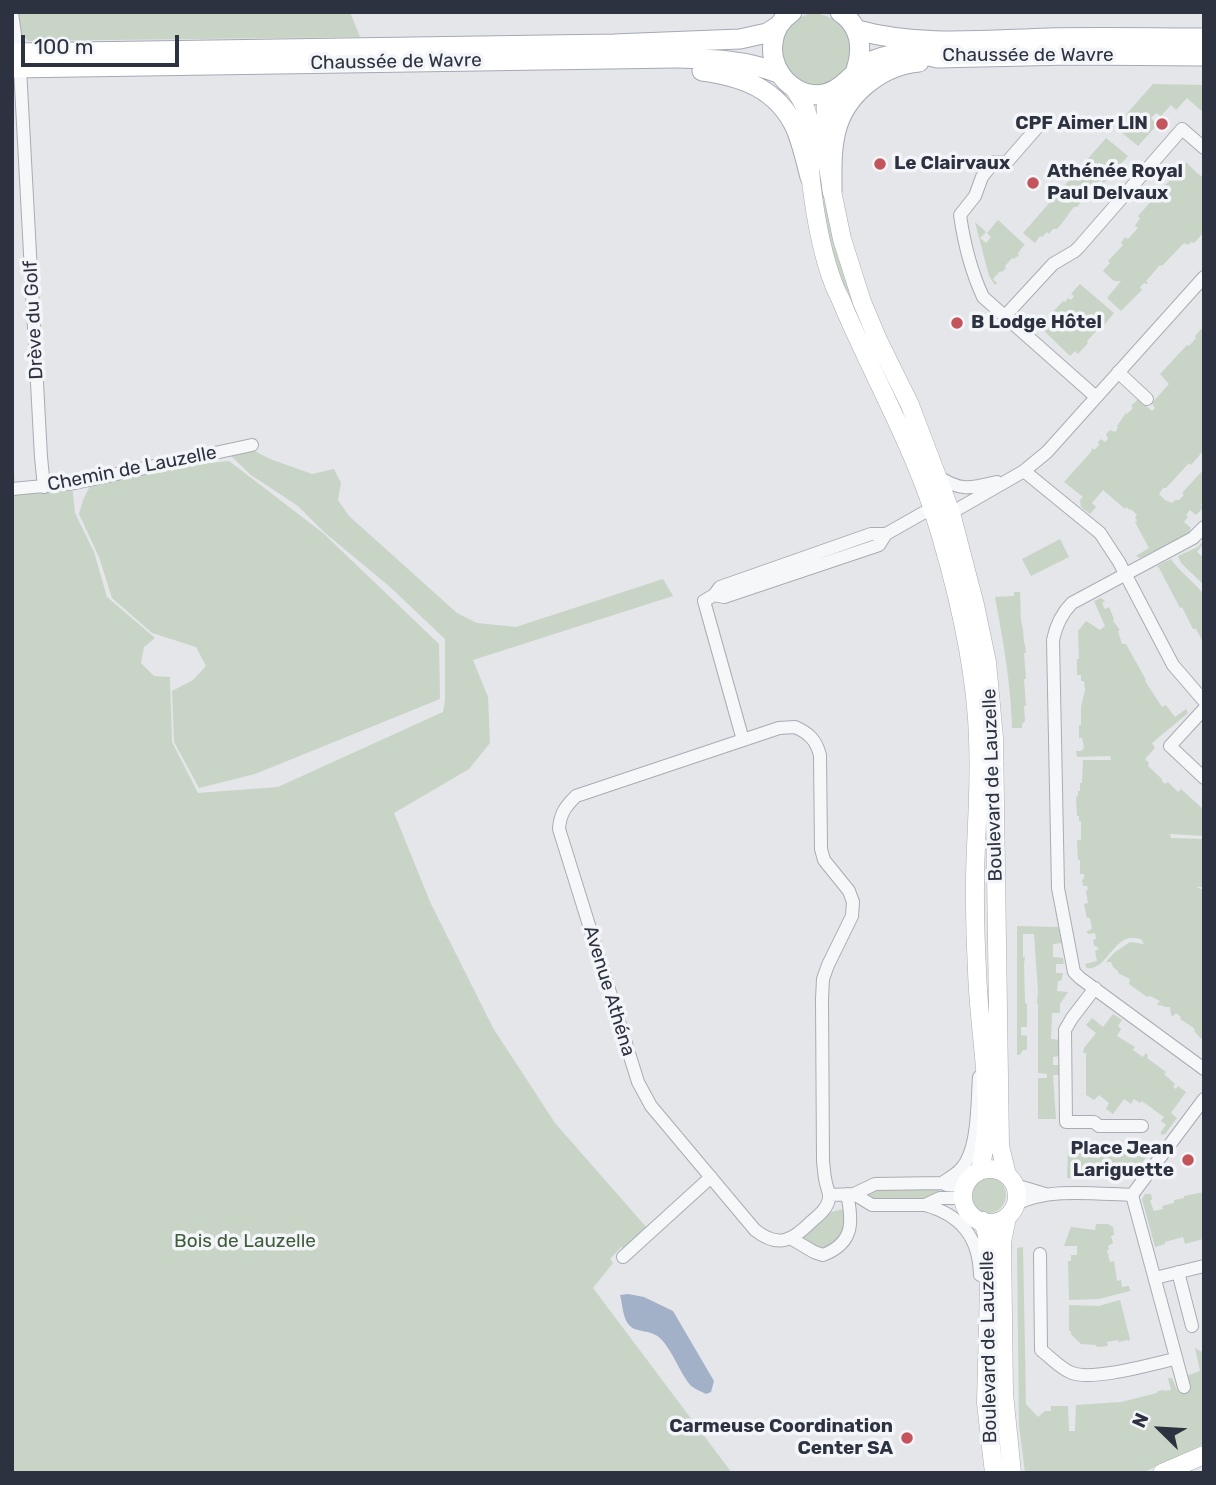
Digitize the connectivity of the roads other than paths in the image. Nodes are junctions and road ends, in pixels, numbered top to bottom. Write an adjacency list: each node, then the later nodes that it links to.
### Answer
1 (841, 12): 4 (main road)
2 (12, 13): 9 (street, Drève du Golf)
3 (785, 19): 9 (main road, Chaussée de Wavre); 11 (main road, Chaussée de Wavre)
4 (857, 30): 5 (main road, Chaussée de Wavre); 10 (main road)
5 (1204, 38)
6 (1204, 55): 7 (main road, Chaussée de Wavre)
7 (937, 58): 10 (main road, Chaussée de Wavre); 17 (main road)
8 (601, 59): 9 (main road, Chaussée de Wavre); 11 (main road, Chaussée de Wavre); 16 (main road)
9 (16, 61): 27 (street, Drève du Golf)
10 (856, 71): 13 (main road, Chaussée de Wavre)
11 (778, 73): 12 (main road, Chaussée de Wavre)
12 (794, 88): 13 (main road); 16 (main road, Boulevard de Lauzelle)
13 (837, 89): 17 (main road, Boulevard de Lauzelle)
14 (1041, 123): 19 (street)
15 (1204, 148): 19 (street)
16 (810, 177): 29 (main road, Boulevard de Lauzelle)
17 (832, 191): 25 (main road, Boulevard de Lauzelle)
18 (1204, 277): 20 (street)
19 (1004, 316): 21 (street)
20 (1118, 372): 21 (street); 22 (street)
21 (1096, 397): 24 (street)
22 (1147, 399)
23 (252, 446): 27 (street, Chemin de Lauzelle)
24 (1024, 471): 26 (street); 31 (street)
25 (938, 476): 26 (street); 29 (main road, Boulevard de Lauzelle)
26 (1008, 479): 29 (street)
27 (44, 487): 28 (street, Chemin de Lauzelle)
28 (12, 489)
29 (938, 508): 34 (street); 37 (main road, Boulevard de Lauzelle); 43 (main road, Boulevard de Lauzelle)
30 (1204, 527): 31 (street)
31 (1125, 575): 32 (street); 36 (street)
32 (1204, 701)
33 (1204, 709): 35 (street)
34 (743, 740): 42 (street, Avenue Athéna); 47 (street, Avenue Athéna)
35 (1204, 778)
36 (1095, 988): 38 (street); 40 (street)
37 (978, 997): 41 (main road, Boulevard de Lauzelle); 44 (street)
38 (1204, 1069)
39 (1204, 1099): 48 (street)
40 (1142, 1126)
41 (974, 1176): 43 (main road); 44 (street); 49 (main road)
42 (711, 1177): 53 (street, Avenue Athéna); 55 (street)
43 (1011, 1180): 46 (street); 51 (main road)
44 (942, 1183): 45 (street)
45 (851, 1194): 47 (street); 50 (street); 53 (street, Avenue Athéna)
46 (1050, 1194): 48 (street); 51 (street)
47 (830, 1195): 53 (street)
48 (1132, 1195): 58 (street)
49 (964, 1202): 50 (street); 52 (main road)
50 (925, 1205): 61 (street)
51 (1011, 1211): 52 (main road); 65 (main road, Boulevard de Lauzelle)
52 (983, 1221): 61 (main road, Boulevard de Lauzelle)
53 (792, 1239)
54 (1040, 1254): 60 (street)
55 (623, 1257)
56 (1204, 1266): 57 (street)
57 (1178, 1272): 58 (street); 59 (street)
58 (1155, 1278): 60 (street)
59 (1192, 1326)
60 (1175, 1359): 62 (street)
61 (986, 1371): 64 (main road, Boulevard de Lauzelle)
62 (1184, 1387)
63 (1204, 1455): 66 (main road)
64 (994, 1473)
65 (1012, 1473)
66 (1162, 1473)

